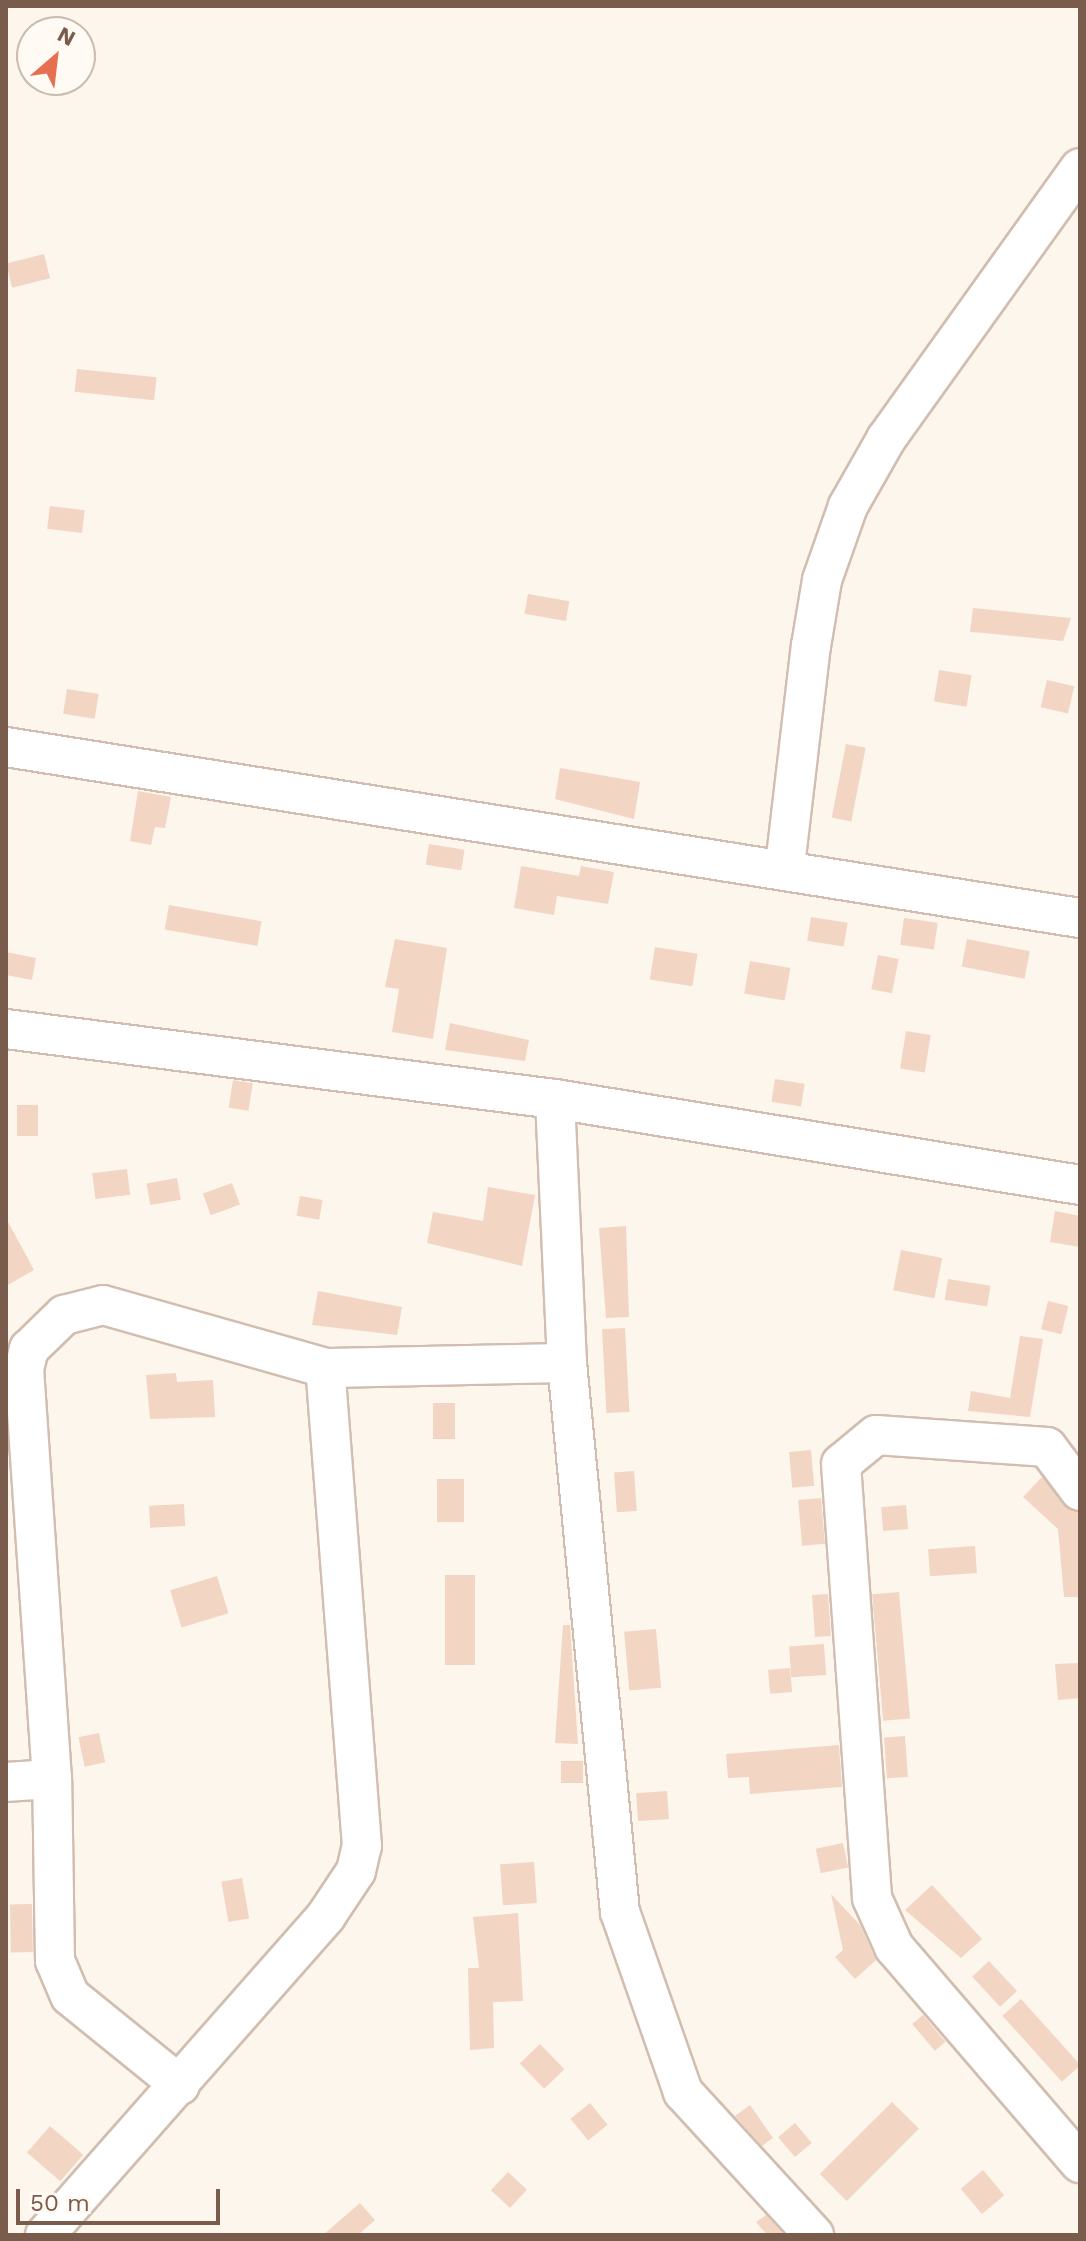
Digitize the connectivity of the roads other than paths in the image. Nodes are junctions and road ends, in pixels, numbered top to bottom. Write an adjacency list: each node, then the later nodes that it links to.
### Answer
1 (1080, 168): 3 (street)
2 (6, 747): 3 (street)
3 (785, 866): 4 (street)
4 (1080, 918)
5 (6, 1029): 6 (street)
6 (555, 1099): 7 (street); 8 (street)
7 (1080, 1185)
8 (567, 1363): 9 (street); 16 (street)
9 (325, 1368): 11 (street); 13 (street)
10 (1080, 1491): 14 (street)
11 (52, 1779): 12 (street); 13 (street)
12 (6, 1782)
13 (180, 2085): 15 (street)
14 (1080, 2163)
15 (45, 2235)
16 (814, 2235)

